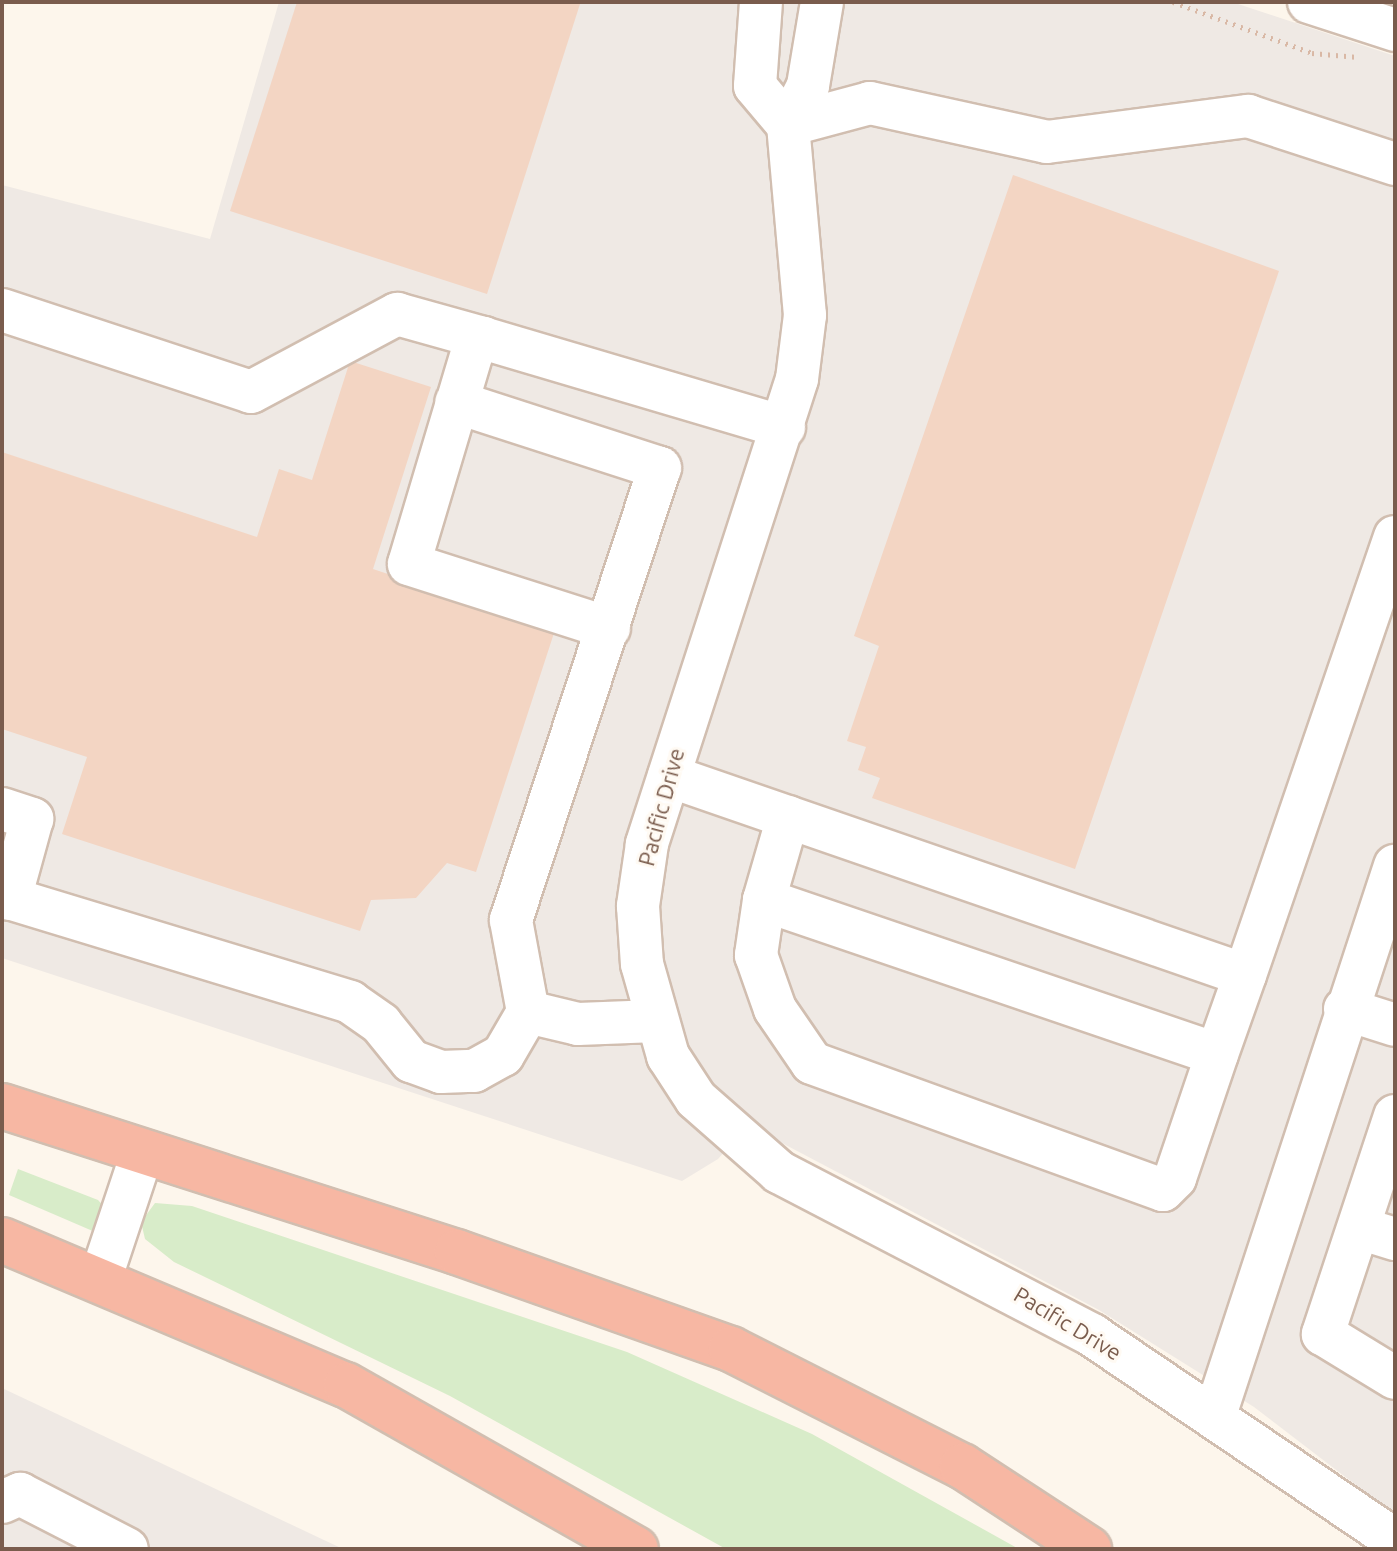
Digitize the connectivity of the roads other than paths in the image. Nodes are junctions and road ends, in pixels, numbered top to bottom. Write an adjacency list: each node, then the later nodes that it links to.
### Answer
1 (761, 2): 5 (street)
2 (822, 2): 5 (street)
3 (1309, 2): 4 (street)
4 (1382, 44)
5 (788, 125): 6 (street); 10 (street, Pacific Drive)
6 (1395, 164)
7 (2, 310): 8 (street)
8 (483, 338): 9 (street); 10 (street)
9 (456, 402): 12 (street); 12 (street)
10 (784, 427): 13 (street, Pacific Drive)
11 (1395, 537): 19 (street)
12 (609, 628): 21 (street)
13 (669, 776): 15 (street); 22 (street, Pacific Drive)
14 (2, 809): 17 (street)
15 (788, 817): 18 (street); 19 (street)
16 (1395, 866): 20 (street)
17 (6, 898): 21 (street)
18 (764, 900): 24 (street); 24 (street)
19 (1245, 975): 24 (street)
20 (1345, 1009): 23 (street); 32 (street)
21 (528, 1012): 22 (street)
22 (656, 1021): 32 (street, Pacific Drive)
23 (1395, 1025)
24 (1217, 1054)
25 (2, 1106): 27 (highway)
26 (1395, 1116): 28 (street)
27 (143, 1151): 30 (street); 37 (highway)
28 (1377, 1233): 31 (street)
29 (2, 1240): 30 (highway)
30 (100, 1280): 36 (highway)
31 (1395, 1378)
32 (1215, 1415): 34 (street, Pacific Drive)
33 (2, 1502): 35 (street)
34 (1395, 1540)
35 (127, 1549)
36 (636, 1549)
37 (1089, 1549)

